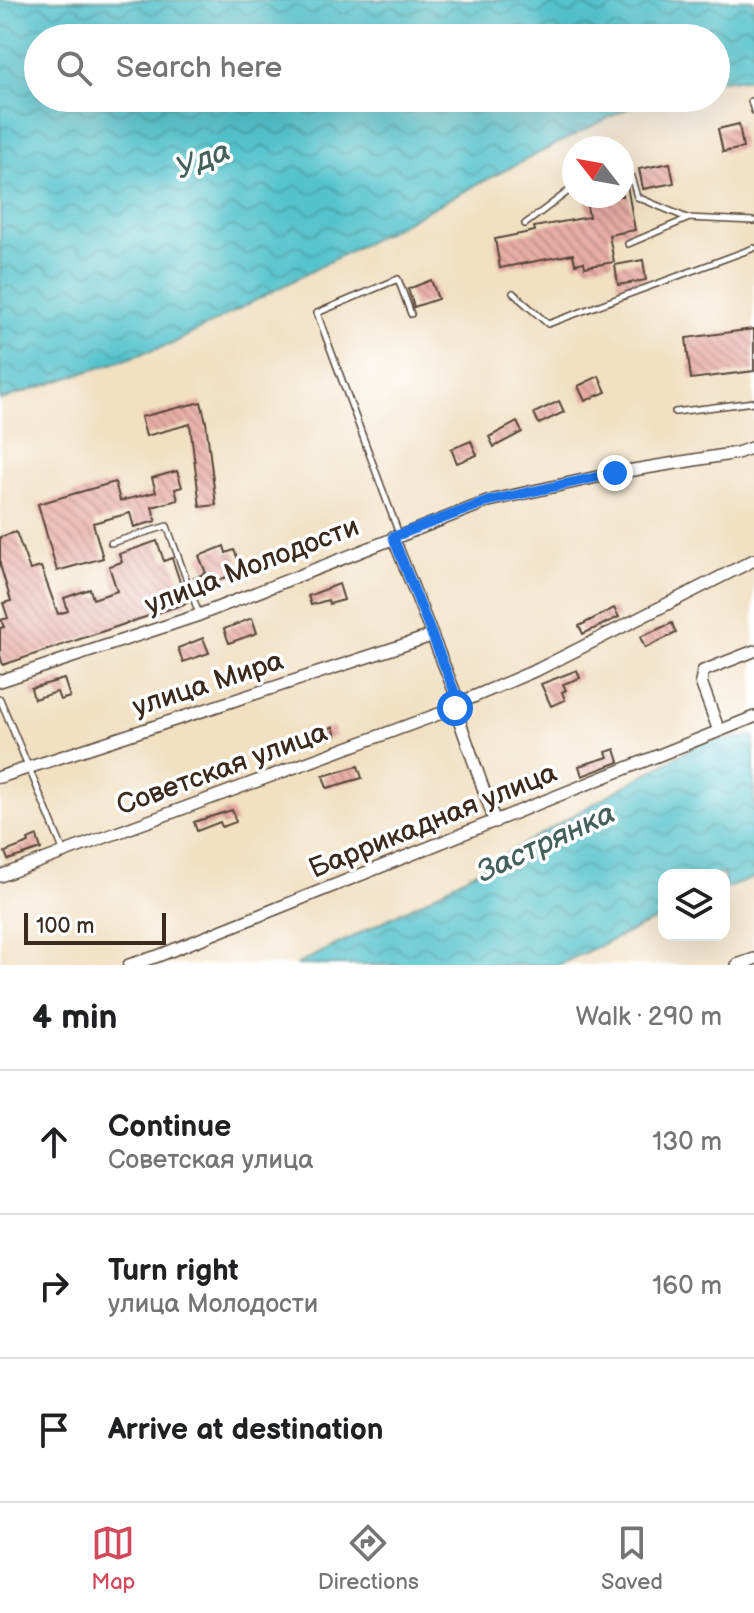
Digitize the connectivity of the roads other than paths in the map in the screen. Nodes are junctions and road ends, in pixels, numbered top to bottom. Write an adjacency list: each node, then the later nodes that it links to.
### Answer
1 (751, 101): 2 (lane)
2 (754, 111)
3 (634, 187): 5 (lane)
4 (562, 196): 7 (lane)
5 (687, 218): 6 (lane); 8 (lane)
6 (754, 221)
7 (525, 224)
8 (628, 244)
9 (754, 248): 10 (lane)
10 (513, 293)
11 (411, 314): 15 (lane)
12 (754, 402): 13 (lane)
13 (675, 412)
14 (754, 447): 15 (street, улица Молодости)
15 (396, 536): 18 (street, улица Молодости); 19 (street)
16 (111, 543): 18 (lane)
17 (754, 560): 23 (street, Советская улица)
18 (199, 615): 21 (street, улица Молодости)
19 (431, 636): 23 (street); 26 (street, улица Мира)
20 (754, 651): 25 (street)
21 (0, 681)
22 (0, 699): 26 (lane)
23 (457, 706): 28 (street); 29 (street, Советская улица)
24 (754, 717): 25 (street, Баррикадная улица)
25 (719, 731): 28 (street, Баррикадная улица)
26 (27, 768): 27 (street, улица Мира); 29 (lane)
27 (0, 777)
28 (495, 822): 32 (street, Баррикадная улица)
29 (64, 853): 30 (street, Советская улица)
30 (0, 876)
31 (754, 959): 33 (street)
32 (129, 965)
33 (737, 965)

